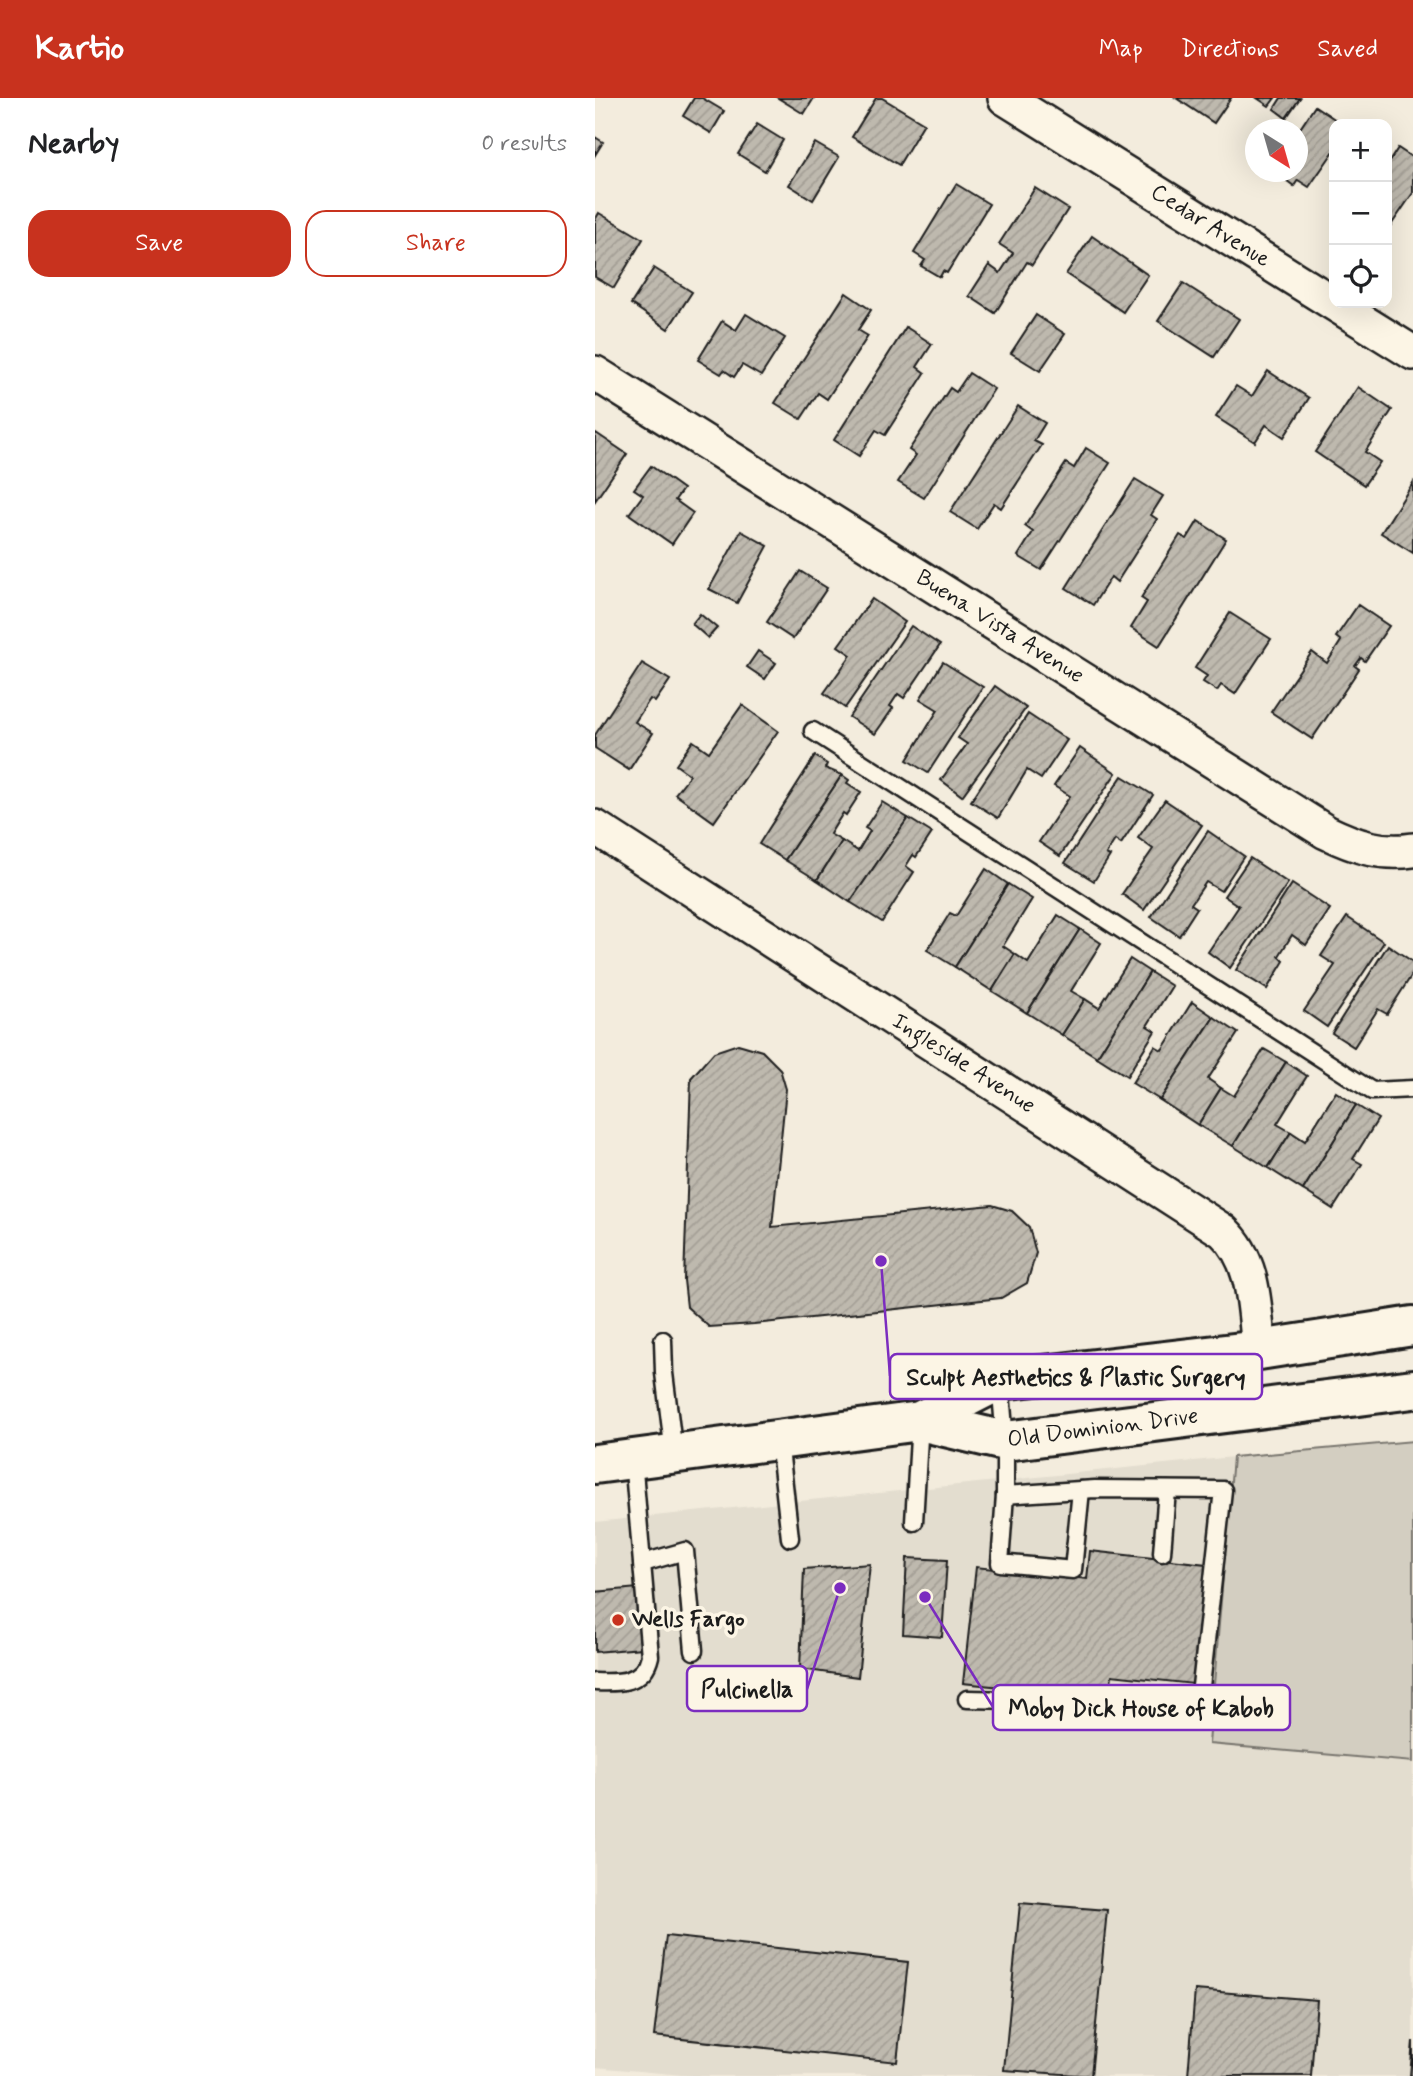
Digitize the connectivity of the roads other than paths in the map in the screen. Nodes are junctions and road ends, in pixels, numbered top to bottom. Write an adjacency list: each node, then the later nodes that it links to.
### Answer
1 (1005, 98): 2 (street, Cedar Avenue)
2 (1413, 354)
3 (595, 373): 6 (street, Buena Vista Avenue)
4 (813, 731): 7 (lane)
5 (595, 827): 10 (street, Ingleside Avenue)
6 (1413, 850)
7 (1413, 1089)
8 (1413, 1326): 10 (main road, Old Dominion Drive)
9 (663, 1340): 16 (lane)
10 (1259, 1350): 11 (main road, Old Dominion Drive)
11 (1000, 1380): 13 (main road, Old Dominion Drive); 15 (lane)
12 (1413, 1389): 15 (main road, Old Dominion Drive)
13 (920, 1421): 14 (main road, Old Dominion Drive); 15 (main road, Old Dominion Drive); 22 (lane)
14 (779, 1440): 16 (main road, Old Dominion Drive); 23 (lane)
15 (1005, 1441): 21 (lane)
16 (674, 1454): 17 (main road, Old Dominion Drive)
17 (633, 1459): 18 (main road, Old Dominion Drive); 25 (lane)
18 (595, 1464)
19 (1081, 1490): 20 (lane); 21 (lane); 21 (lane)
20 (1167, 1490): 24 (lane); 28 (lane)
21 (1005, 1495)
22 (914, 1522)
23 (790, 1538)
24 (1162, 1553)
25 (643, 1563): 26 (lane); 27 (lane)
26 (694, 1651)
27 (595, 1682)
28 (968, 1699)

